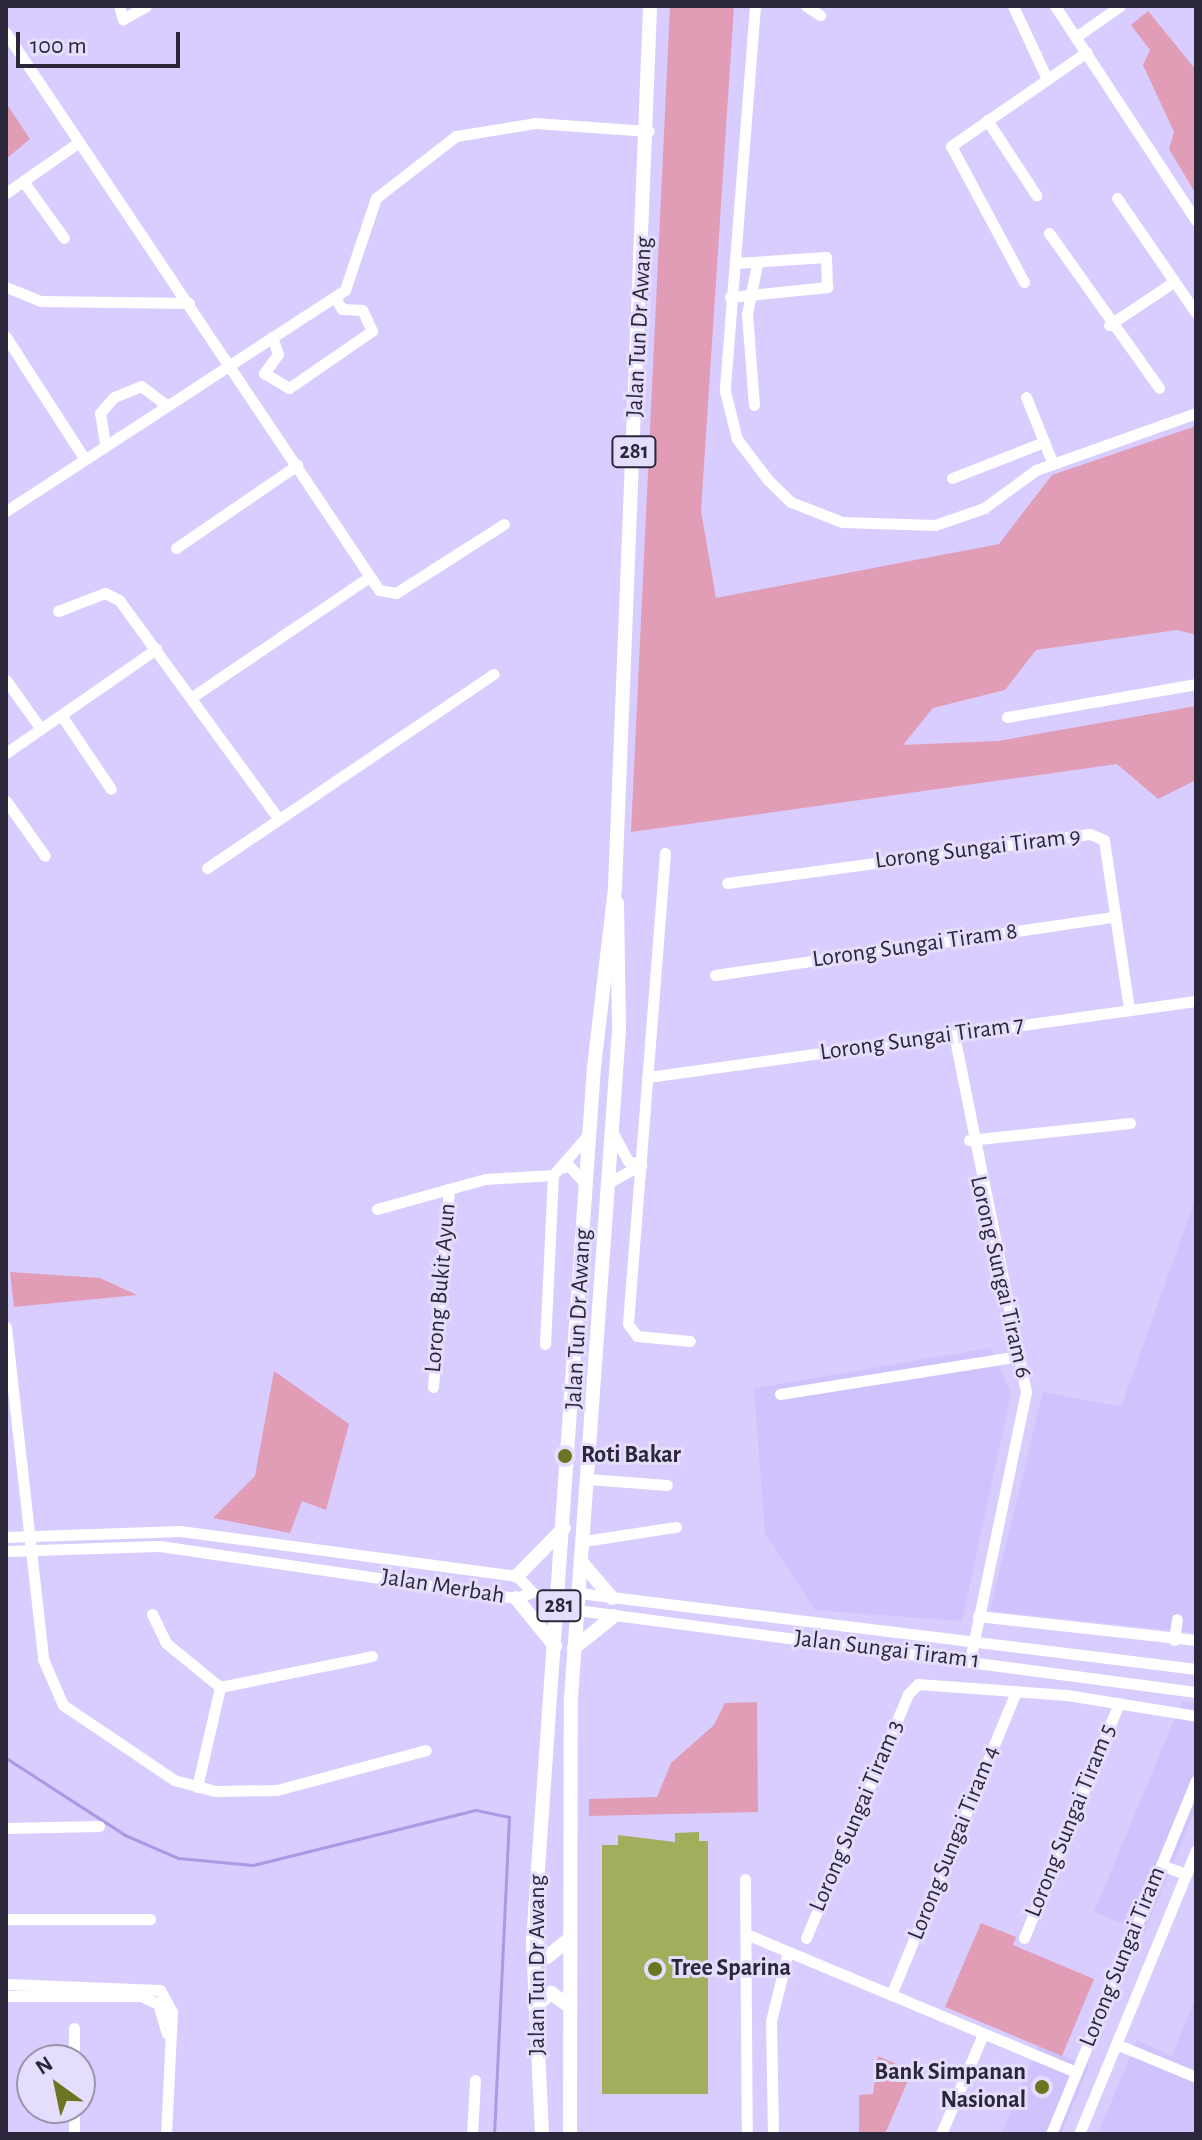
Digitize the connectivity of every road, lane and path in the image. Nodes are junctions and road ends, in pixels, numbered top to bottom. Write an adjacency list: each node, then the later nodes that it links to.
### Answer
1 (119, 6): 2 (street)
2 (146, 6)
3 (650, 6): 15 (main road, Jalan Tun Dr Awang / 281)
4 (755, 6): 24 (street)
5 (806, 6): 9 (street)
6 (1013, 6): 13 (street)
7 (1055, 6): 11 (street)
8 (1120, 6): 11 (street)
9 (820, 15)
10 (6, 33): 16 (street)
11 (1077, 36): 12 (street)
12 (1087, 52): 13 (street); 21 (street)
13 (1047, 79): 14 (street)
14 (987, 120): 19 (street); 26 (street)
15 (649, 131): 31 (street); 70 (main road, Jalan Tun Dr Awang / 281)
16 (79, 142): 17 (street); 32 (street)
17 (23, 181): 18 (street); 23 (street)
18 (6, 193)
19 (1036, 195)
20 (1117, 198): 27 (street)
21 (1196, 221)
22 (1049, 233): 34 (street)
23 (64, 238)
24 (735, 263): 25 (street); 30 (street)
25 (757, 264): 29 (street); 29 (street)
26 (1024, 282)
27 (1172, 283): 33 (street); 34 (street)
28 (6, 287): 32 (street)
29 (757, 291): 30 (street); 41 (street)
30 (730, 297): 46 (street)
31 (335, 298): 36 (street); 36 (street)
32 (189, 303): 37 (street)
33 (1196, 313)
34 (1109, 325): 38 (street)
35 (6, 337): 45 (street)
36 (272, 337): 37 (street)
37 (230, 363): 40 (street); 47 (street)
38 (1159, 388)
39 (1026, 397): 43 (street)
40 (166, 405): 44 (street); 44 (street)
41 (754, 405)
42 (1196, 413): 46 (street)
43 (1044, 442): 46 (street); 48 (street)
44 (105, 444): 45 (street)
45 (84, 458): 49 (street)
46 (1053, 464)
47 (297, 465): 51 (street); 52 (street)
48 (952, 478)
49 (6, 511)
50 (504, 524): 52 (street)
51 (176, 548)
52 (369, 577): 58 (street)
53 (58, 611): 54 (street)
54 (156, 649): 58 (street); 59 (street)
55 (494, 674): 65 (street)
56 (6, 680): 61 (street)
57 (1196, 684): 60 (street)
58 (192, 697): 65 (street)
59 (61, 715): 61 (street); 63 (street)
60 (1007, 717)
61 (41, 729): 62 (street)
62 (6, 753)
63 (111, 789)
64 (6, 801): 67 (street)
65 (278, 818): 68 (street)
66 (665, 853): 76 (street)
67 (45, 856)
68 (207, 868)
69 (727, 883): 71 (street, Lorong Sungai Tiram 9)
70 (615, 887): 78 (main road, Jalan Tun Dr Awang / 281); 79 (main road, Jalan Tun Dr Awang / 281)
71 (1115, 917): 72 (street, Lorong Sungai Tiram 8); 74 (street, Lorong Sungai Tiram 9)
72 (715, 975)
73 (1196, 1001): 74 (street, Lorong Sungai Tiram 7)
74 (1129, 1010): 75 (street, Lorong Sungai Tiram 7)
75 (954, 1035): 76 (street, Lorong Sungai Tiram 7); 80 (street, Lorong Sungai Tiram 6)
76 (648, 1077): 81 (street)
77 (1130, 1123): 80 (street)
78 (612, 1131): 81 (street); 84 (main road, Jalan Tun Dr Awang / 281)
79 (589, 1132): 82 (street); 83 (main road, Jalan Tun Dr Awang / 281)
80 (969, 1140): 90 (street, Lorong Sungai Tiram 6)
81 (641, 1165): 84 (street); 88 (street)
82 (556, 1172): 83 (street); 85 (street); 89 (street, Jalan Tun Dr Awang)
83 (586, 1184): 95 (main road, Jalan Tun Dr Awang / 281)
84 (606, 1186): 93 (main road, Jalan Tun Dr Awang / 281)
85 (449, 1189): 86 (street); 91 (street, Lorong Bukit Ayun)
86 (377, 1209)
87 (6, 1327): 97 (street)
88 (690, 1341)
89 (545, 1344)
90 (1020, 1356): 92 (street); 110 (street, Lorong Sungai Tiram 6)
91 (433, 1387)
92 (780, 1394)
93 (588, 1479): 94 (street); 99 (main road, Jalan Tun Dr Awang / 281)
94 (667, 1485)
95 (564, 1527): 103 (main road); 115 (main road, Jalan Tun Dr Awang / 281)
96 (676, 1527): 99 (street)
97 (28, 1534): 98 (street, Jalan Merbah); 100 (street); 103 (street, Jalan Merbah)
98 (6, 1537)
99 (584, 1541): 102 (main road, Jalan Tun Dr Awang / 281)
100 (31, 1547): 101 (street, Jalan Merbah); 105 (street, Jalan Merbah); 127 (street)
101 (6, 1551)
102 (582, 1563): 104 (main road, Jalan Tun Dr Awang / 281); 106 (main road)
103 (517, 1576): 105 (street, Jalan Merbah)
104 (579, 1593): 106 (street, Jalan Sungai Tiram 1); 107 (main road, Jalan Tun Dr Awang / 281)
105 (516, 1598): 115 (main road)
106 (612, 1598): 114 (street, Jalan Sungai Tiram 1)
107 (577, 1610): 109 (street, Jalan Sungai Tiram 1); 116 (main road, Jalan Tun Dr Awang / 281)
108 (152, 1614): 120 (street)
109 (614, 1616): 116 (main road); 118 (street, Jalan Sungai Tiram 1)
110 (978, 1616): 112 (street); 114 (street, Lorong Sungai Tiram 6)
111 (1177, 1619): 112 (street)
112 (1174, 1640): 113 (street)
113 (1196, 1640)
114 (972, 1642): 118 (street, Lorong Sungai Tiram 6); 119 (street, Jalan Sungai Tiram 1)
115 (555, 1647): 140 (main road, Jalan Tun Dr Awang / 281)
116 (574, 1648): 139 (main road, Jalan Tun Dr Awang / 281)
117 (372, 1656): 120 (street)
118 (970, 1659): 122 (street, Jalan Sungai Tiram 1)
119 (1196, 1669)
120 (220, 1687): 127 (street)
121 (1016, 1691): 123 (street); 137 (street, Lorong Sungai Tiram 3); 143 (street, Lorong Sungai Tiram 4)
122 (1196, 1692)
123 (1119, 1703): 124 (street); 138 (street, Lorong Sungai Tiram 5)
124 (1196, 1716)
125 (426, 1750): 127 (street)
126 (1196, 1781): 131 (street, Lorong Sungai Tiram)
127 (197, 1787)
128 (99, 1826): 129 (street)
129 (6, 1828)
130 (1196, 1850): 132 (street)
131 (1161, 1865): 132 (street); 152 (street, Lorong Sungai Tiram)
132 (1186, 1874): 151 (street)
133 (745, 1879): 136 (street)
134 (6, 1919): 135 (street)
135 (150, 1919)
136 (746, 1934): 141 (street); 159 (street)
137 (806, 1938)
138 (1024, 1938)
139 (568, 1940): 140 (main road); 146 (main road, Jalan Tun Dr Awang / 281)
140 (533, 1941): 145 (main road, Jalan Tun Dr Awang / 281)
141 (788, 1952): 143 (street); 160 (street)
142 (6, 1984): 148 (street)
143 (891, 1995): 149 (street)
144 (6, 1996): 148 (street)
145 (535, 2006): 146 (main road); 157 (main road, Jalan Tun Dr Awang / 281)
146 (570, 2007): 158 (main road, Jalan Tun Dr Awang / 281)
147 (74, 2028): 150 (street)
148 (167, 2034): 155 (street)
149 (983, 2034): 152 (street); 161 (street)
150 (74, 2044)
151 (1116, 2044): 153 (street); 163 (street)
152 (1076, 2072): 162 (street, Lorong Sungai Tiram)
153 (1196, 2077)
154 (475, 2080): 156 (street)
155 (166, 2134)
156 (472, 2134)
157 (542, 2134)
158 (570, 2134)
159 (747, 2134)
160 (773, 2134)
161 (941, 2134)
162 (1051, 2134)
163 (1079, 2134)

